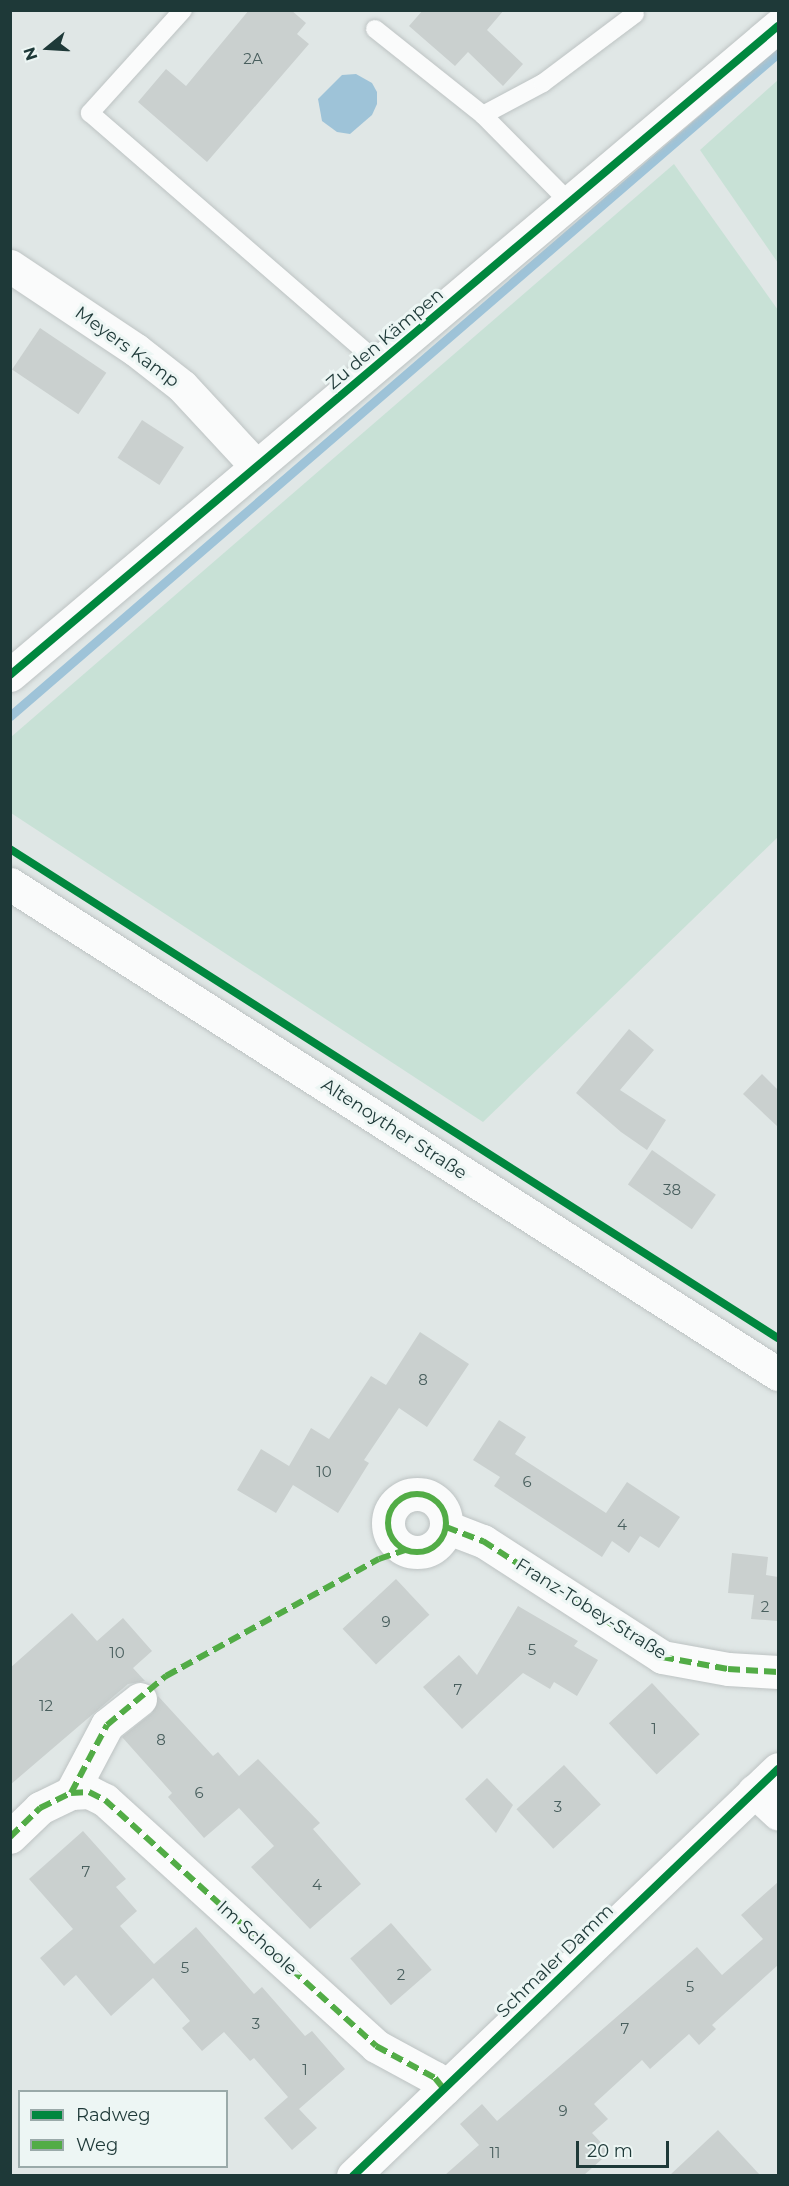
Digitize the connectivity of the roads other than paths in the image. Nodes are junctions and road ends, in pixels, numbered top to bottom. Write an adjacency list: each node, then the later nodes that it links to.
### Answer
1 (183, 10): 8 (lane)
2 (635, 14): 5 (lane)
3 (778, 26): 6 (street, Zu den Kämpen)
4 (375, 29): 5 (lane)
5 (483, 115): 6 (lane)
6 (570, 203): 8 (street, Zu den Kämpen)
7 (10, 266): 9 (street, Meyers Kamp)
8 (379, 363): 9 (street, Zu den Kämpen)
9 (257, 467): 10 (street, Zu den Kämpen)
10 (10, 675)
11 (10, 884): 12 (street, Altenoyther Straße)
12 (778, 1374)
13 (446, 1527): 14 (street, Franz-Tobey-Straße)
14 (778, 1672)
15 (140, 1699): 18 (street)
16 (778, 1769): 17 (street, Schmaler Damm)
17 (754, 1791): 19 (street); 21 (street, Schmaler Damm)
18 (71, 1793): 20 (street); 21 (street, Im Schoole)
19 (778, 1813)
20 (10, 1837)
21 (444, 2089): 22 (street, Schmaler Damm)
22 (353, 2175)

